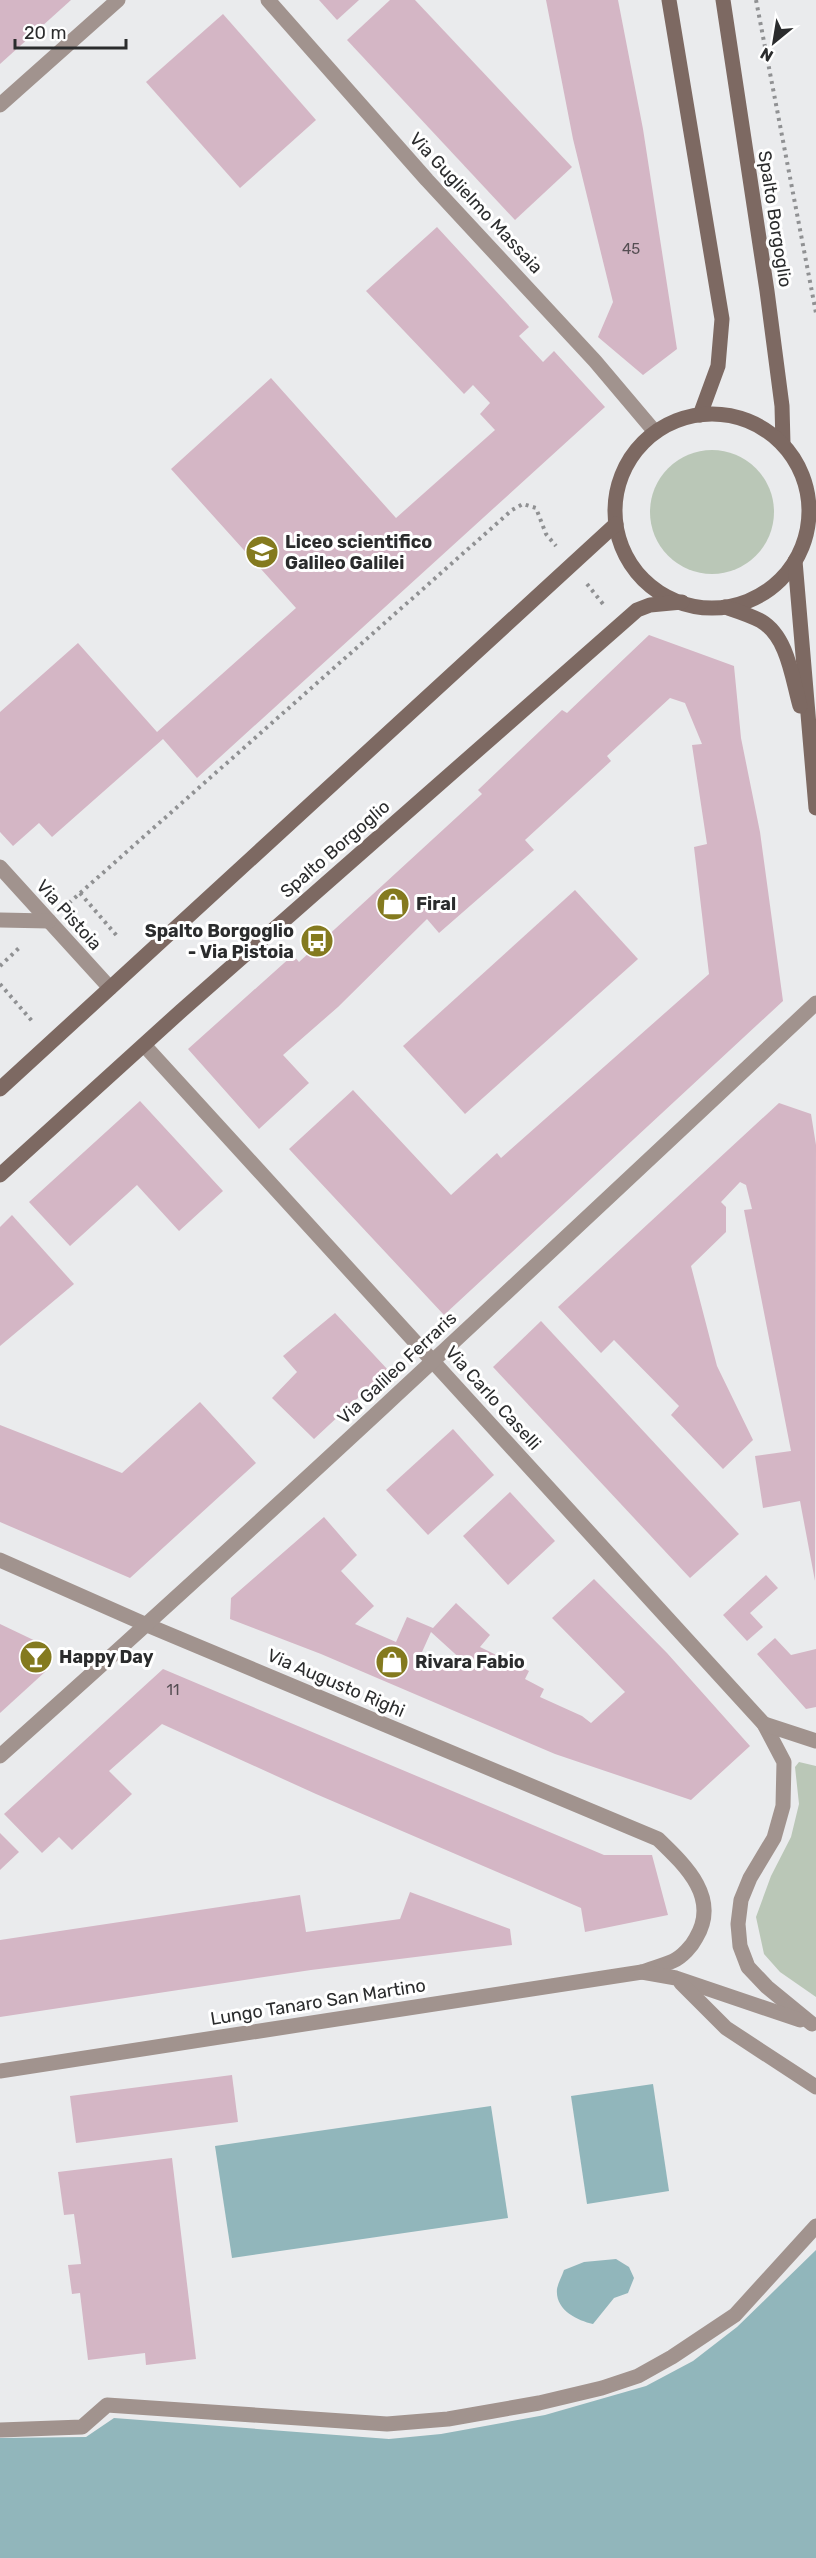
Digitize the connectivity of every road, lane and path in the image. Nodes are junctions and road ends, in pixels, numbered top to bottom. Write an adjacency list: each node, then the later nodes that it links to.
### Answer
1 (118, 0): 6 (street)
2 (268, 0): 9 (street, Via Guglielmo Massaia)
3 (669, 0): 8 (main road)
4 (723, 0): 10 (main road, Spalto Borgoglio)
5 (756, 0): 7 (path)
6 (5, 101)
7 (816, 313)
8 (700, 414): 9 (main road, Spalto Borgoglio); 10 (main road, Spalto Borgoglio)
9 (655, 432): 11 (main road, Spalto Borgoglio)
10 (783, 444): 13 (main road, Spalto Borgoglio)
11 (616, 524): 14 (main road, Spalto Borgoglio); 25 (main road)
12 (546, 534): 19 (path)
13 (795, 561): 15 (main road, Spalto Borgoglio); 16 (main road)
14 (682, 602): 15 (main road, Spalto Borgoglio); 28 (main road, Spalto Borgoglio)
15 (725, 607): 16 (main road)
16 (809, 737): 17 (main road)
17 (816, 808)
18 (0, 867): 21 (street, Via Pistoia)
19 (80, 894): 21 (path); 22 (path)
20 (0, 920): 21 (street)
21 (49, 921): 23 (path); 25 (street, Via Pistoia)
22 (117, 936)
23 (0, 966)
24 (0, 984): 27 (path)
25 (110, 988): 29 (main road)
26 (816, 1004): 31 (street, Via Galileo Ferraris)
27 (32, 1021)
28 (144, 1045): 30 (main road, Spalto Borgoglio); 31 (street, Via Carlo Caselli)
29 (0, 1089)
30 (0, 1175)
31 (433, 1362): 33 (street, Via Galileo Ferraris); 34 (street, Via Carlo Caselli)
32 (0, 1560): 33 (street, Via Augusto Righi)
33 (147, 1625): 36 (street, Via Galileo Ferraris); 37 (street, Via Augusto Righi)
34 (764, 1724): 35 (street); 39 (street)
35 (816, 1741)
36 (0, 1756)
37 (642, 1972): 38 (street); 40 (street, Lungo Tanaro San Martino)
38 (676, 1978): 39 (street); 41 (street)
39 (814, 2025)
40 (0, 2071)
41 (816, 2087)
42 (816, 2226): 43 (street)
43 (0, 2430)

